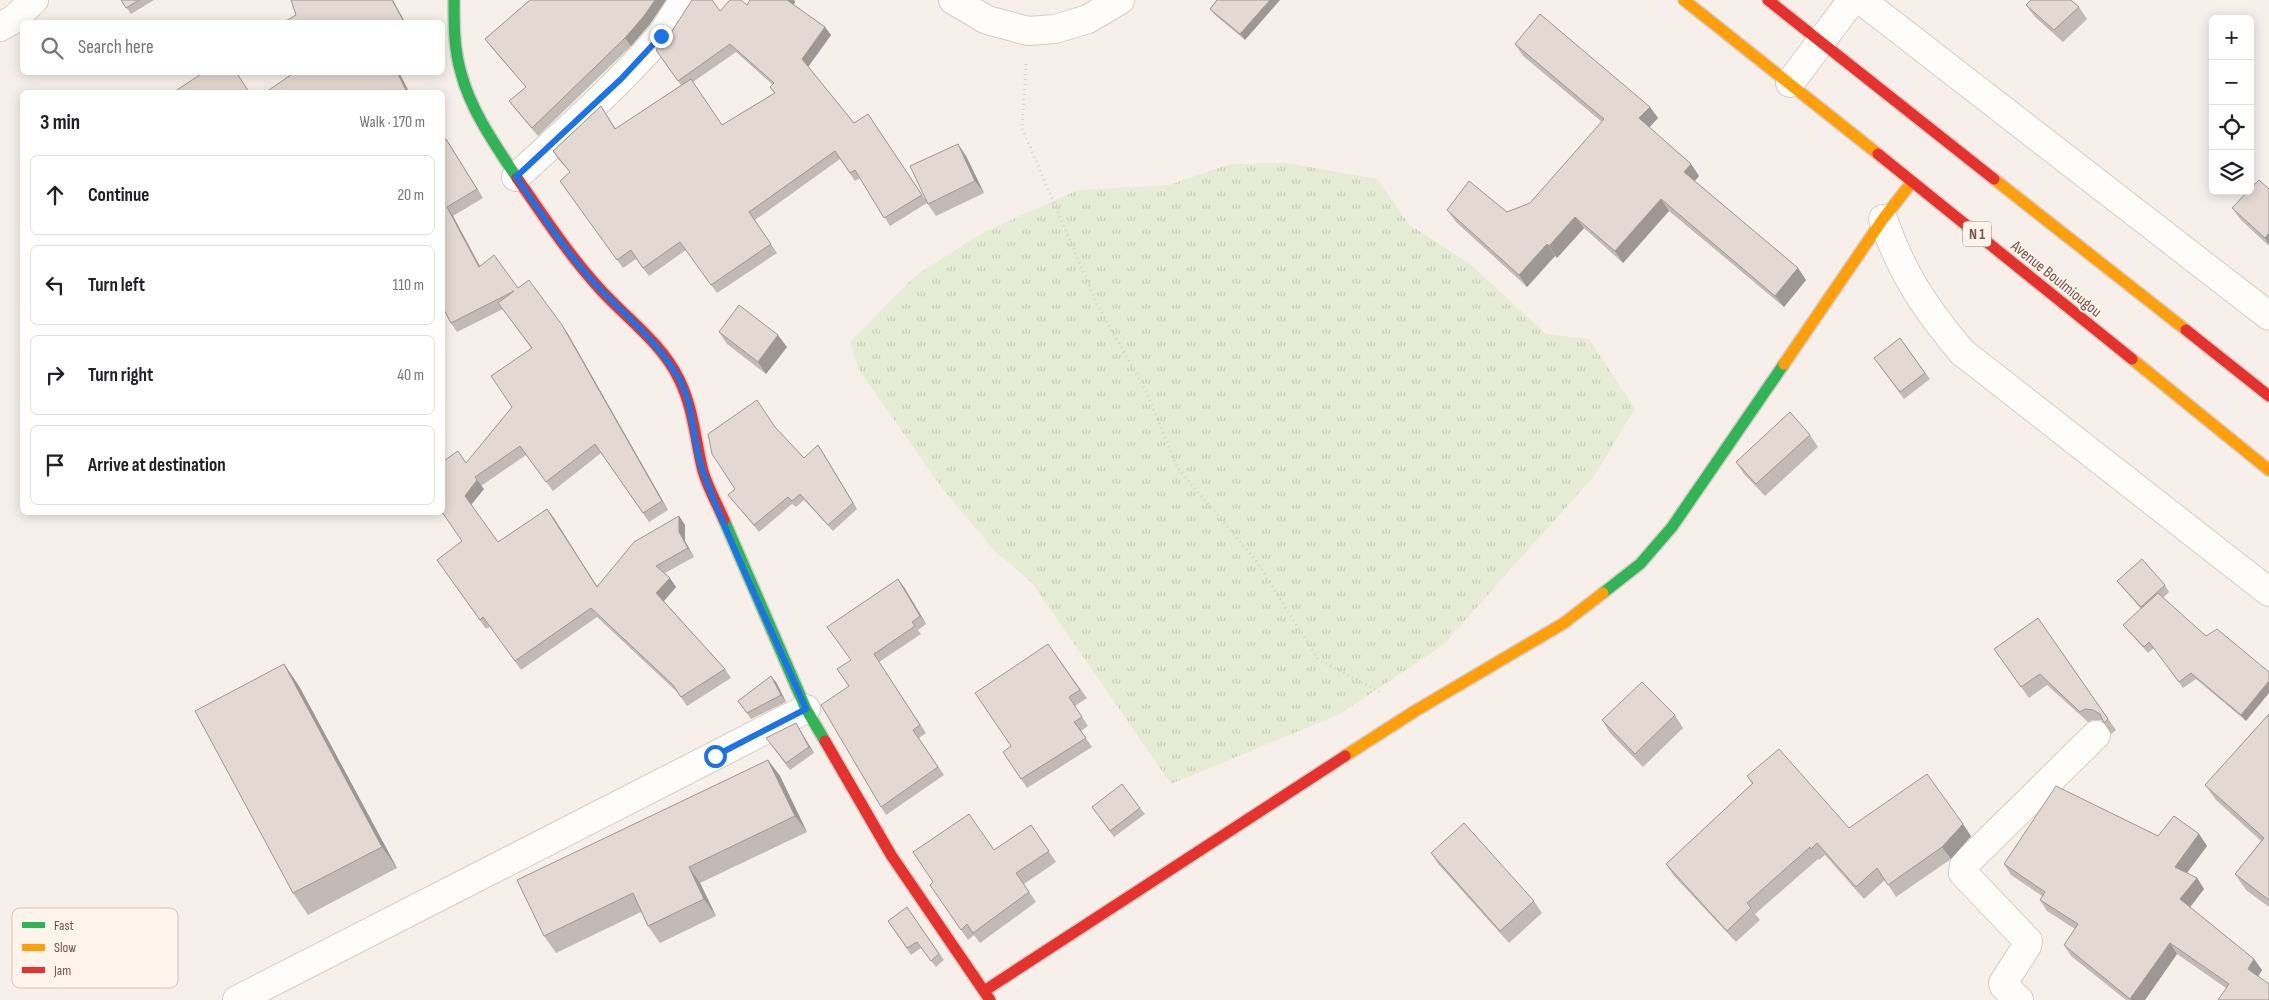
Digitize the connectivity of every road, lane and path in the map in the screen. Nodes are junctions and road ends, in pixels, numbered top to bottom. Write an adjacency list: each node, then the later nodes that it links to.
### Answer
1 (34, 0): 10 (street)
2 (454, 0): 14 (main road)
3 (685, 0): 14 (street)
4 (953, 0): 11 (street)
5 (1120, 0): 11 (street)
6 (1684, 0): 13 (main road, Avenue Boulmiougou / N 1)
7 (1768, 0): 12 (main road)
8 (1852, 0): 12 (street)
9 (1861, 0): 17 (street)
10 (0, 27)
11 (1028, 31): 22 (path)
12 (1820, 40): 13 (street); 18 (main road)
13 (1790, 83): 15 (main road, Avenue Boulmiougou / N 1)
14 (516, 177): 21 (main road)
15 (1912, 182): 16 (main road); 19 (main road, Avenue Boulmiougou / N 1)
16 (1883, 219): 20 (street); 22 (main road)
17 (2269, 316)
18 (2269, 396)
19 (2269, 470)
20 (2269, 592)
21 (806, 709): 24 (main road); 25 (street)
22 (1414, 711): 24 (main road)
23 (2096, 735): 26 (street)
24 (987, 995)
25 (236, 1000)
26 (2019, 1000)

